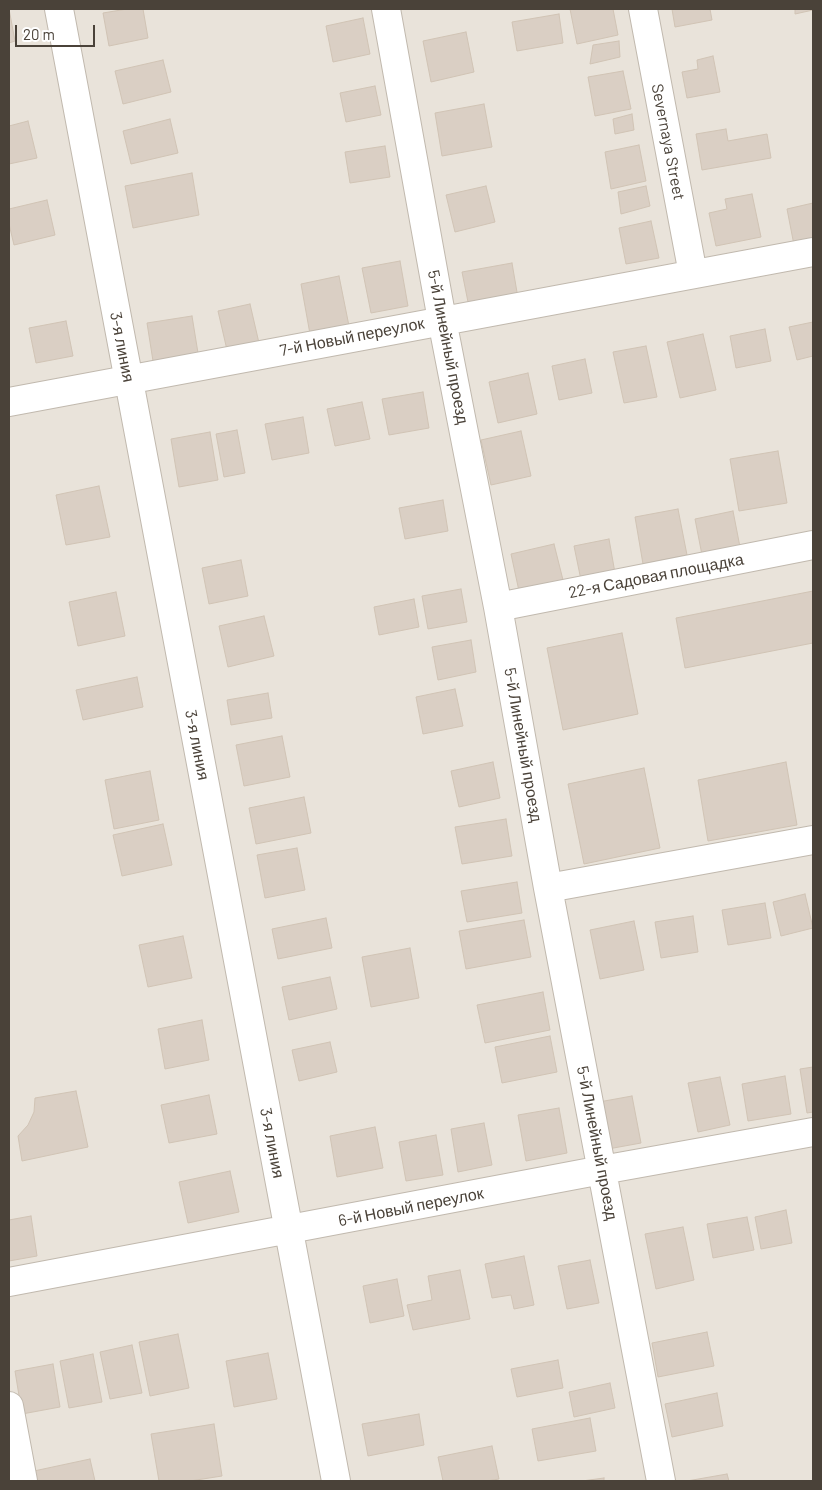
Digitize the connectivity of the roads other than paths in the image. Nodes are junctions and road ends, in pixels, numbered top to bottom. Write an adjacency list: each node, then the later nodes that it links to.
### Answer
1 (59, 9): 7 (street, 3-я линия)
2 (386, 9): 6 (street, 5-й Линейный проезд)
3 (643, 9): 5 (street, Severnaya Street)
4 (813, 252): 5 (street, 7-й Новый переулок)
5 (693, 274): 6 (street, 7-й Новый переулок)
6 (442, 320): 7 (street, 7-й Новый переулок); 10 (street, 5-й Линейный проезд)
7 (128, 379): 8 (street, 7-й Новый переулок); 15 (street, 3-я линия)
8 (9, 402)
9 (813, 545): 10 (street, 22-я Садовая площадка)
10 (498, 607): 12 (street, 5-й Линейный проезд)
11 (813, 840): 12 (street)
12 (548, 888): 14 (street, 5-й Линейный проезд)
13 (813, 1132): 14 (street, 6-й Новый переулок)
14 (602, 1170): 15 (street, 6-й Новый переулок); 20 (street, 5-й Линейный проезд)
15 (289, 1230): 16 (street, 6-й Новый переулок); 19 (street, 3-я линия)
16 (9, 1282)
17 (9, 1406): 18 (street)
18 (23, 1481)
19 (336, 1481)
20 (661, 1481)

